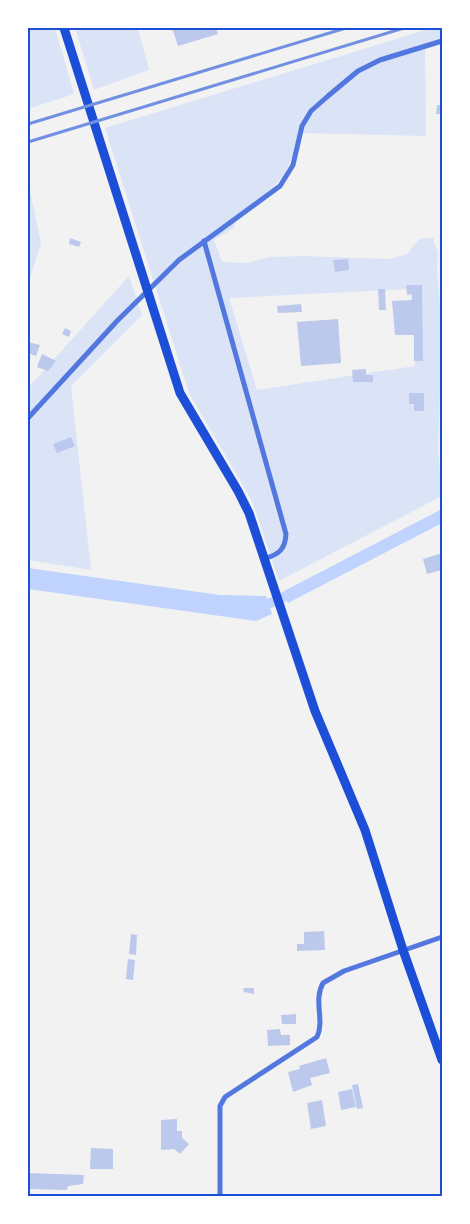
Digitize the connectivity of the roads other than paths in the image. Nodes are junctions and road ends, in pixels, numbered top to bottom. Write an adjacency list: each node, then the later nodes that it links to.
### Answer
1 (64, 28): 5 (main road)
2 (442, 41): 3 (street)
3 (204, 241): 4 (street); 5 (street)
4 (28, 418)
5 (264, 559): 7 (main road)
6 (442, 937): 7 (street)
7 (403, 950): 8 (main road); 9 (street)
8 (442, 1060)
9 (220, 1196)

